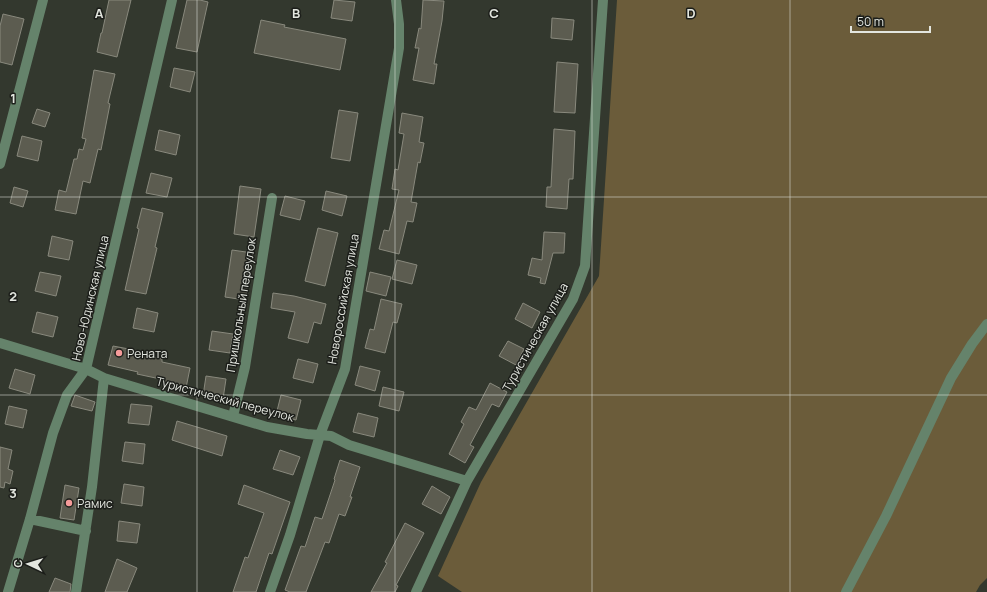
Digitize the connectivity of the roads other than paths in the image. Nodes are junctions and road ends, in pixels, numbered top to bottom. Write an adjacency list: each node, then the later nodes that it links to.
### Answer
1 (43, 0): 5 (street)
2 (172, 0): 9 (street, Ново-Юдинская улица)
3 (396, 0): 12 (street, Новороссийская улица)
4 (603, 0): 13 (street, Туристическая улица)
5 (0, 164)
6 (272, 198): 11 (street, Пришкольный переулок)
7 (987, 324): 20 (street)
8 (0, 343): 9 (street, Туристический переулок)
9 (86, 369): 10 (street, Туристический переулок); 14 (street, Ново-Юдинская улица)
10 (104, 378): 11 (street, Туристический переулок); 15 (street)
11 (233, 416): 12 (street, Туристический переулок)
12 (320, 435): 13 (street, Туристический переулок); 18 (street, Новороссийская улица)
13 (467, 481): 19 (street, Туристическая улица)
14 (30, 519): 15 (street); 16 (street, Ново-Юдинская улица)
15 (86, 531): 17 (street)
16 (8, 592)
17 (76, 592)
18 (270, 592)
19 (416, 592)
20 (846, 592)

